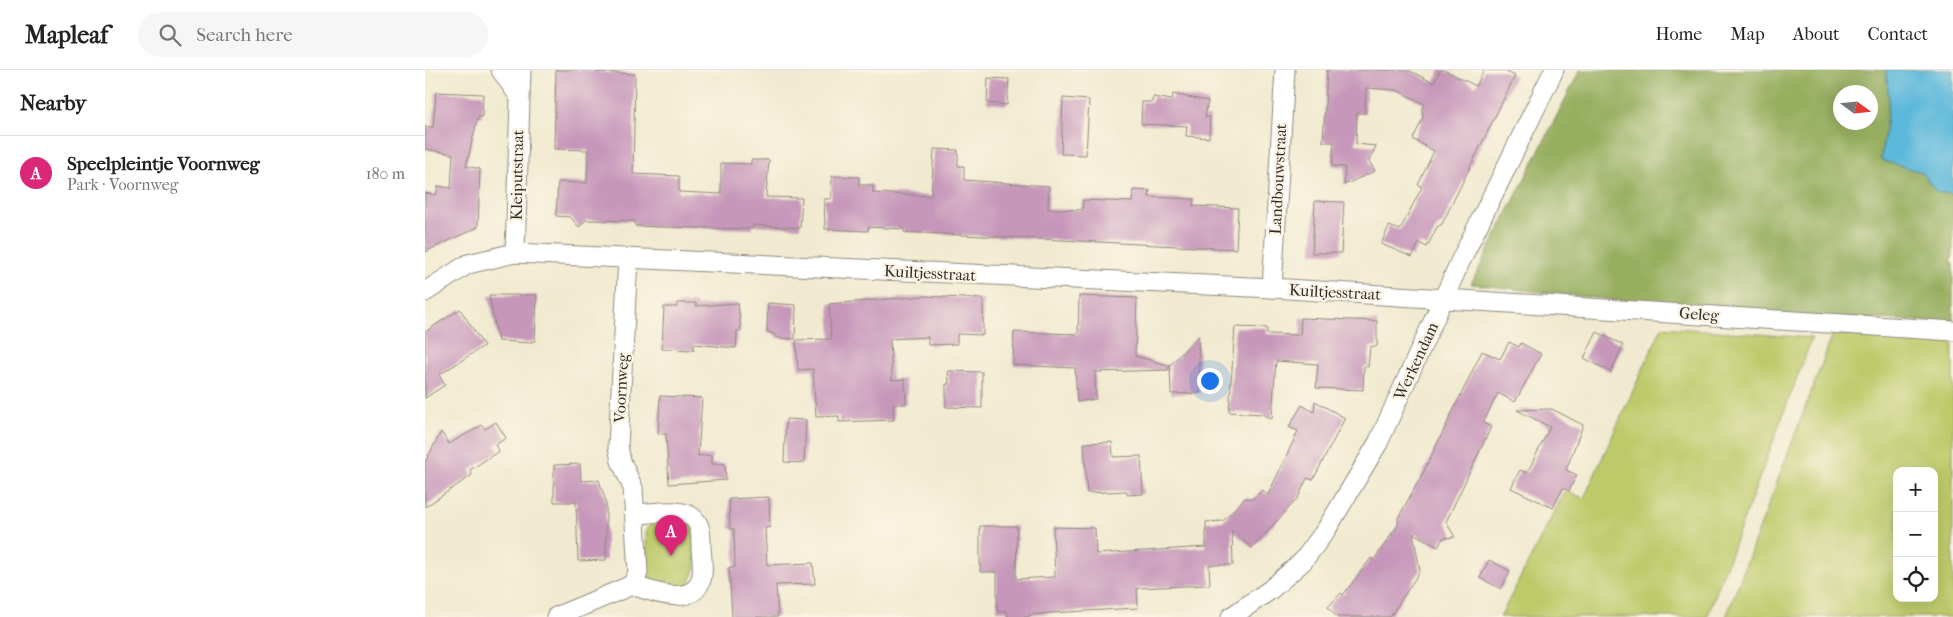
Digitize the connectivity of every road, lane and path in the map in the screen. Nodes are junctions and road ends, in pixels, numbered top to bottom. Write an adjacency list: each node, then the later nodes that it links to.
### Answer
1 (501, 70): 5 (street)
2 (521, 70): 5 (street, Kleiputstraat)
3 (1285, 70): 8 (street, Landbouwstraat)
4 (1554, 70): 10 (street, Werkendam)
5 (519, 96): 6 (street, Kleiputstraat)
6 (515, 253): 7 (street, Kuiltjesstraat); 9 (street, Kuiltjesstraat)
7 (628, 259): 8 (street, Kuiltjesstraat); 12 (street, Voornweg)
8 (1272, 288): 10 (street, Kuiltjesstraat)
9 (425, 292)
10 (1445, 298): 11 (street, Geleg); 15 (street, Werkendam)
11 (1953, 332)
12 (635, 514): 13 (street, Voornweg); 13 (street)
13 (632, 585): 14 (street)
14 (556, 617)
15 (1231, 617)

